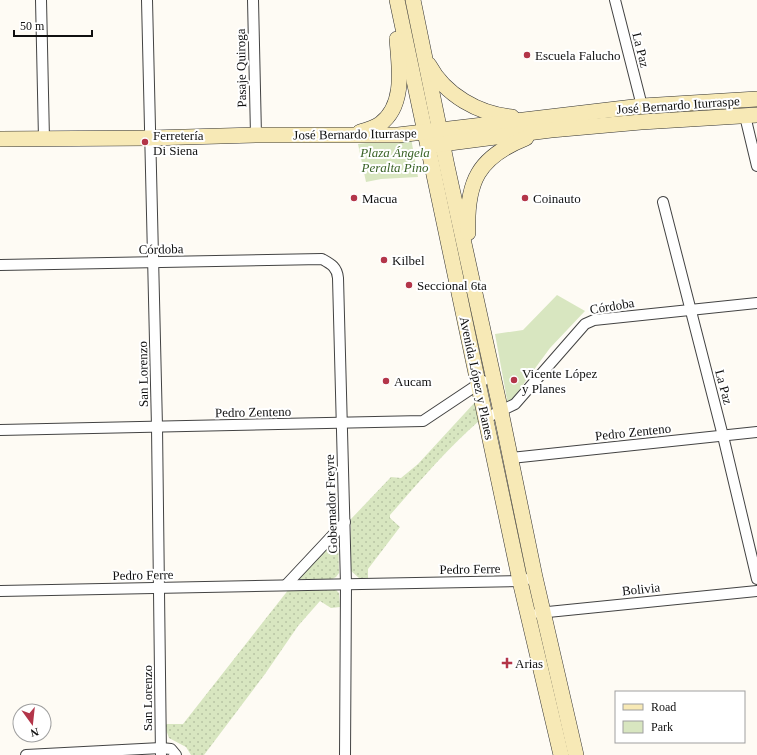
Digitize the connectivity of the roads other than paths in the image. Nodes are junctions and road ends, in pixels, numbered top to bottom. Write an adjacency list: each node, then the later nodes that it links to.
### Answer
1 (42, 0): 18 (street)
2 (147, 0): 16 (street, San Lorenzo)
3 (253, 0): 13 (street, Pasaje Quiroga)
4 (393, 0): 14 (main road)
5 (397, 0): 19 (main road, Avenida López y Planes)
6 (413, 0): 8 (main road, Avenida López y Planes)
7 (615, 0): 10 (street, La Paz)
8 (424, 54): 12 (main road); 15 (main road, Avenida López y Planes)
9 (757, 99): 10 (main road, José Bernardo Iturraspe)
10 (642, 106): 12 (main road, José Bernardo Iturraspe)
11 (751, 116): 12 (main road, José Bernardo Iturraspe); 20 (street)
12 (552, 124): 15 (main road, José Bernardo Iturraspe); 25 (main road)
13 (256, 135): 14 (main road, José Bernardo Iturraspe); 16 (main road, José Bernardo Iturraspe)
14 (348, 135): 19 (main road, José Bernardo Iturraspe)
15 (442, 137): 19 (main road, José Bernardo Iturraspe); 25 (main road, Avenida López y Planes)
16 (150, 138): 18 (main road, José Bernardo Iturraspe); 23 (street, San Lorenzo)
17 (0, 139): 18 (main road, José Bernardo Iturraspe)
18 (44, 139)
19 (426, 139): 29 (main road, Avenida López y Planes)
20 (757, 166)
21 (663, 202): 27 (street, La Paz)
22 (322, 260): 23 (street, Córdoba); 32 (street, Gobernador Freyre)
23 (154, 262): 24 (street, Córdoba); 33 (street, San Lorenzo)
24 (0, 265)
25 (471, 274): 28 (main road, Avenida López y Planes)
26 (757, 303): 27 (street, Córdoba)
27 (691, 310): 30 (street, Córdoba); 36 (street, La Paz)
28 (492, 373): 29 (street, Pedro Zenteno); 30 (main road, Avenida López y Planes)
29 (478, 384): 31 (main road, Avenida López y Planes); 32 (street, Pedro Zenteno)
30 (501, 412): 31 (street, Córdoba); 37 (main road, Avenida López y Planes)
31 (486, 418): 41 (main road, Avenida López y Planes)
32 (342, 423): 33 (street, Pedro Zenteno); 38 (street, Gobernador Freyre)
33 (157, 427): 34 (street, Pedro Zenteno); 44 (street, San Lorenzo)
34 (0, 430)
35 (757, 432): 36 (street, Pedro Zenteno)
36 (723, 436): 37 (street, Pedro Zenteno); 40 (street, La Paz)
37 (511, 458): 39 (main road, Avenida López y Planes)
38 (345, 522): 42 (street, Gobernador Freyre); 43 (street)
39 (535, 577): 41 (street, Pedro Ferre); 47 (main road, Avenida López y Planes)
40 (757, 578)
41 (520, 581): 42 (street, Pedro Ferre); 48 (main road, Avenida López y Planes)
42 (346, 584): 43 (street, Pedro Ferre); 52 (street, Gobernador Freyre)
43 (286, 585): 44 (street, Pedro Ferre)
44 (159, 587): 45 (street, Pedro Ferre); 49 (street, San Lorenzo)
45 (0, 591)
46 (757, 591): 47 (street, Bolivia)
47 (543, 612): 48 (street, Bolivia); 54 (main road, Avenida López y Planes)
48 (528, 615): 53 (main road, Avenida López y Planes)
49 (161, 752): 50 (street); 51 (street, San Lorenzo)
50 (26, 755)
51 (176, 755)
52 (344, 755)
53 (561, 755)
54 (576, 755)

